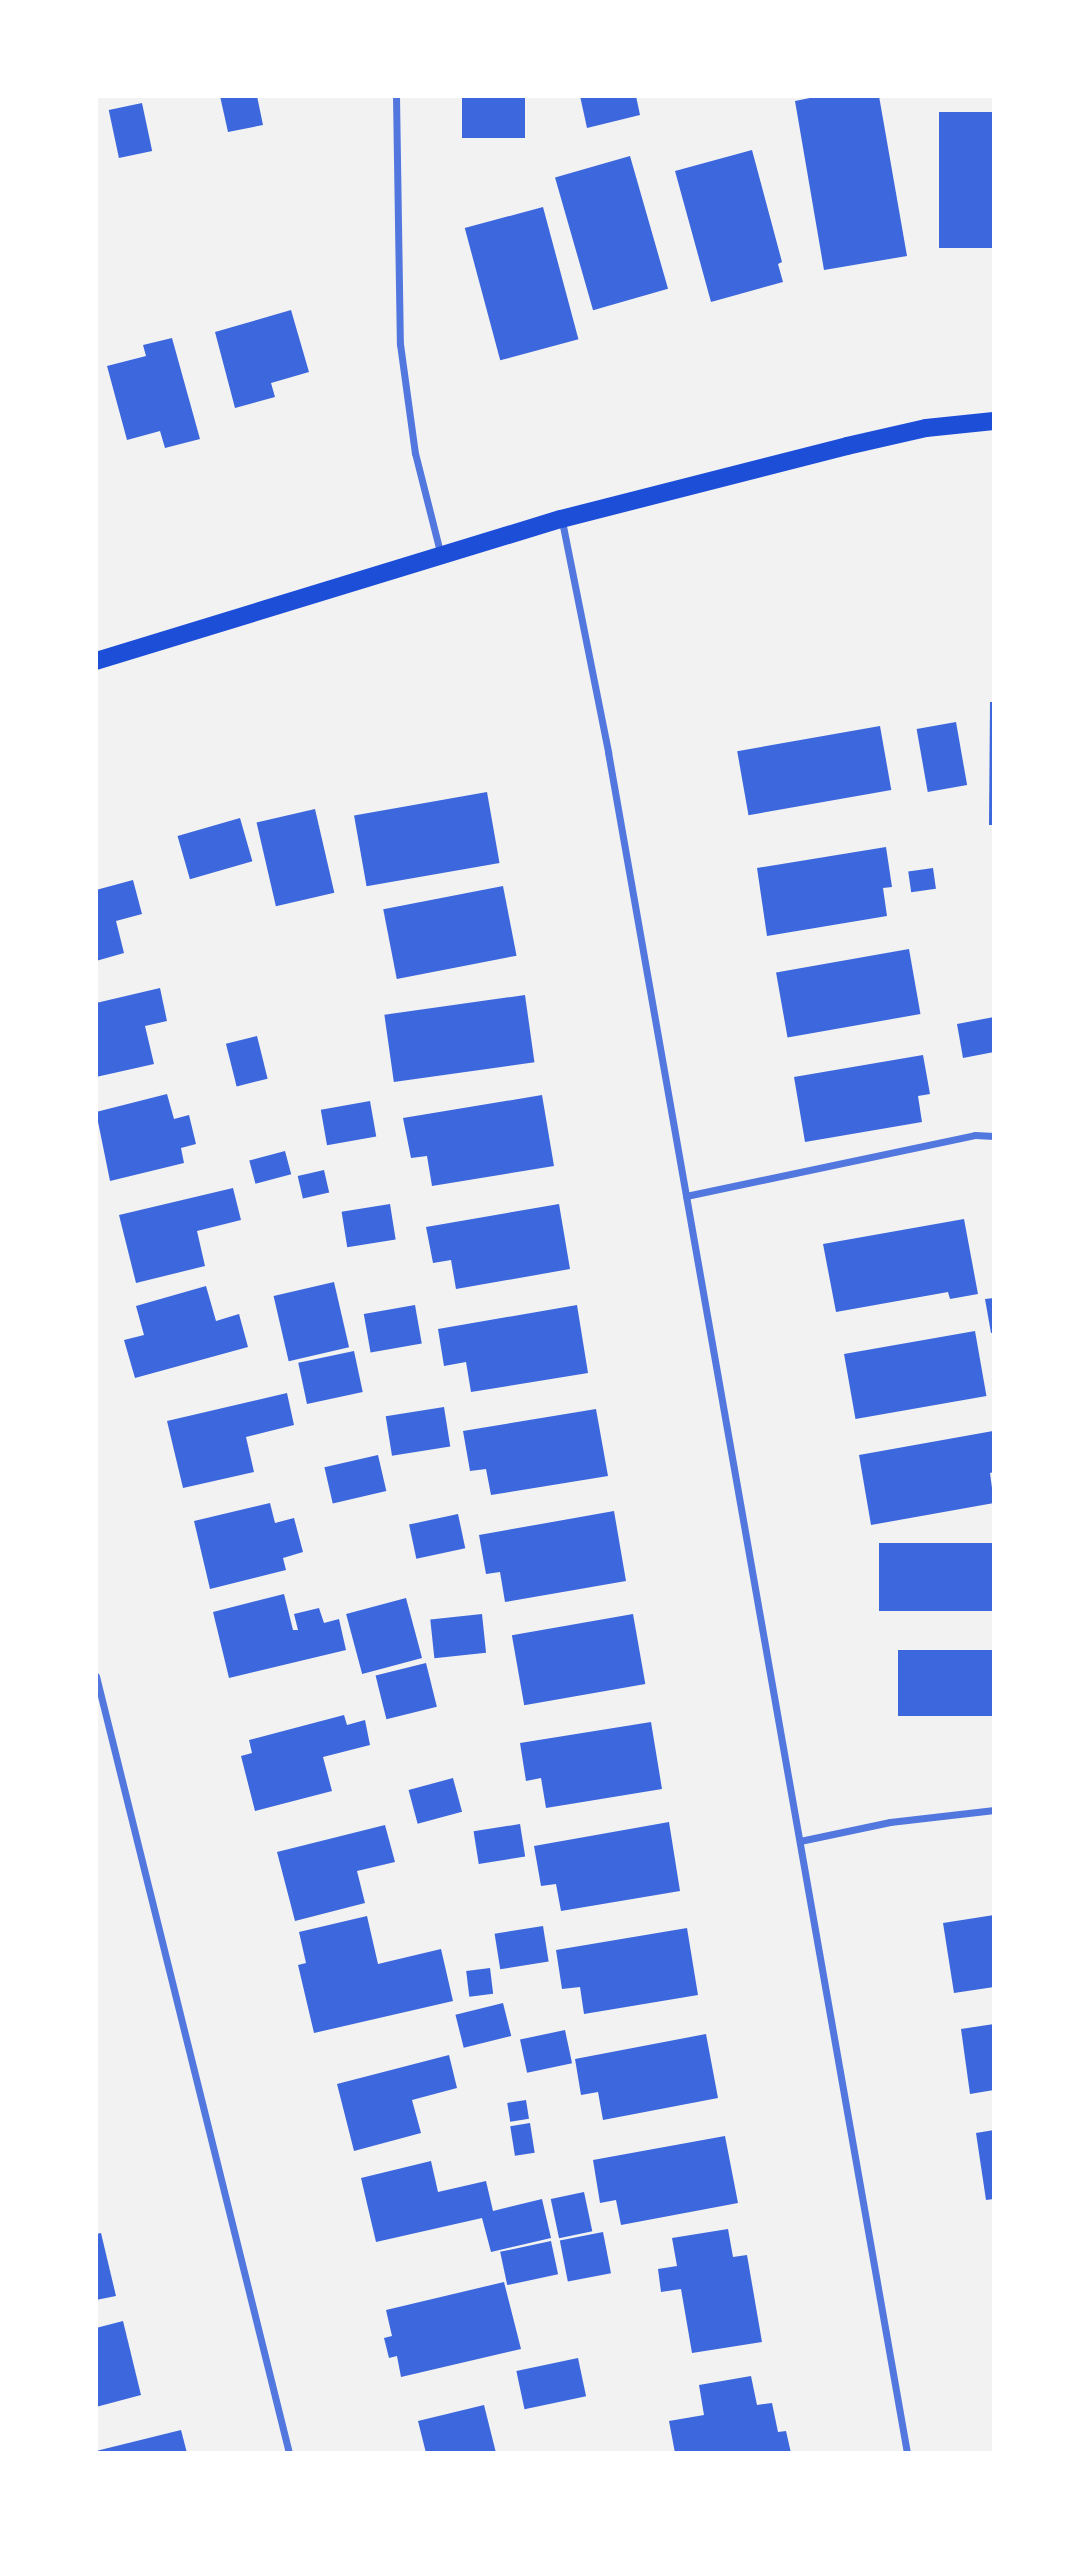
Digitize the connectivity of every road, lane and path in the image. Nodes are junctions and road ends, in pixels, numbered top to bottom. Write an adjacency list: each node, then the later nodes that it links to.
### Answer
1 (396, 96): 4 (street)
2 (994, 421): 3 (main road)
3 (561, 519): 4 (main road); 7 (street)
4 (441, 557): 5 (main road)
5 (96, 661)
6 (994, 1136): 7 (street)
7 (686, 1196): 10 (street)
8 (96, 1676): 11 (street)
9 (994, 1810): 10 (street)
10 (800, 1841): 12 (street)
11 (289, 2453)
12 (907, 2453)

